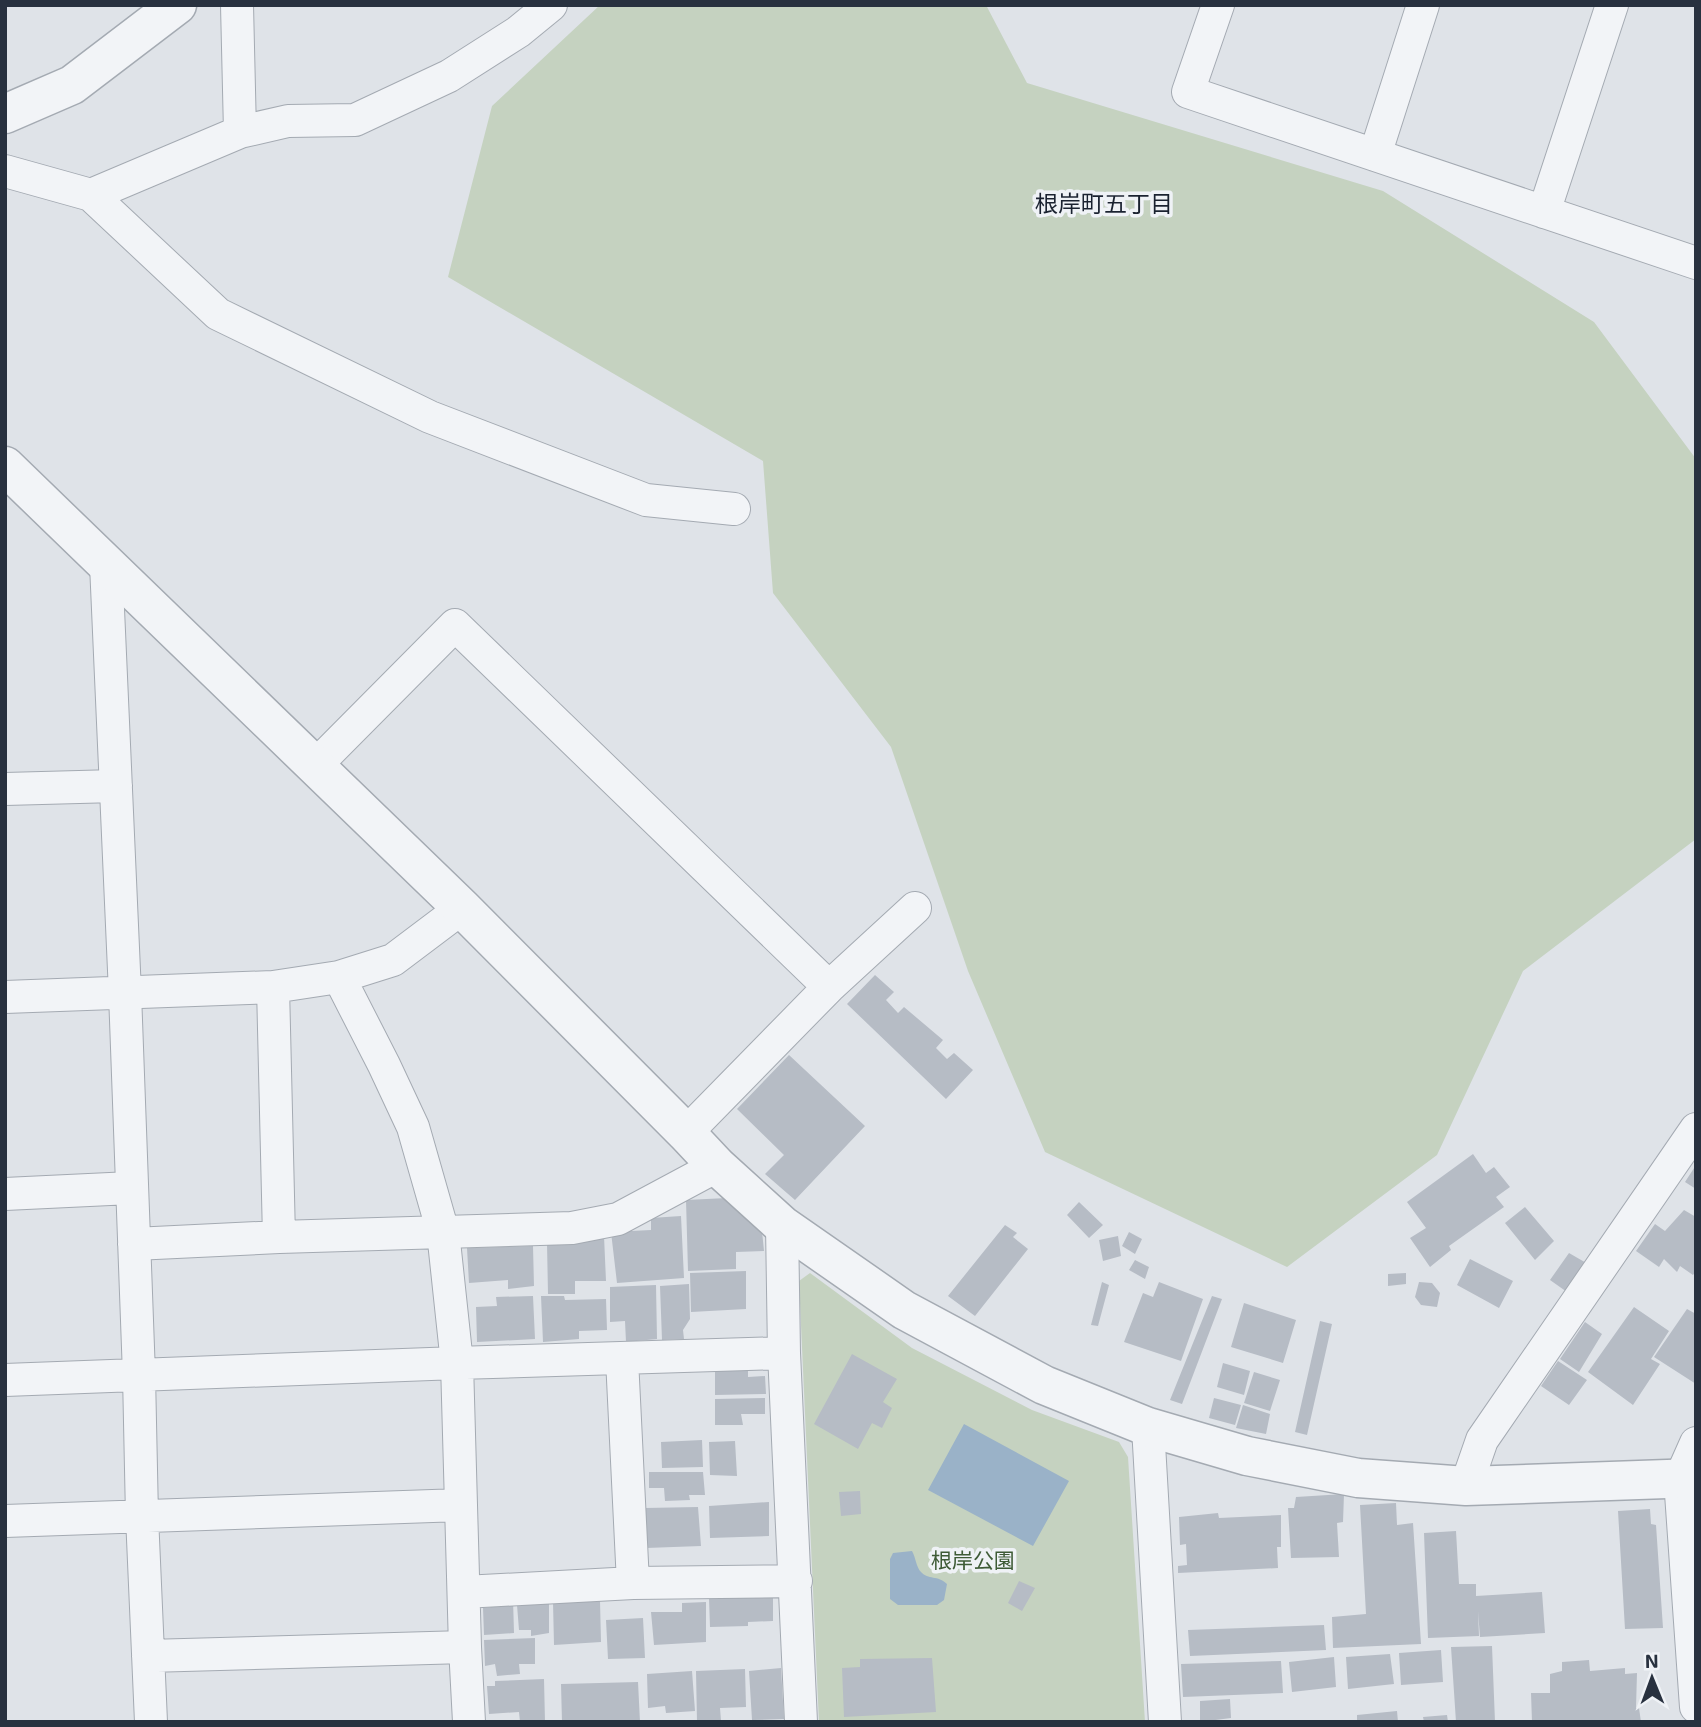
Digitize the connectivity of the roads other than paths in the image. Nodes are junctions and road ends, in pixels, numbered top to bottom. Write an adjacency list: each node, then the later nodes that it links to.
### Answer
1 (177, 5): 7 (street)
2 (237, 5): 8 (street)
3 (551, 5): 8 (street)
4 (1218, 5): 9 (street)
5 (1423, 5): 9 (street)
6 (1612, 5): 12 (street)
7 (5, 114)
8 (240, 132): 11 (street)
9 (1376, 155): 12 (street)
10 (5, 171): 11 (street)
11 (91, 195): 15 (street)
12 (1544, 212): 13 (street)
13 (1696, 263)
14 (5, 466): 16 (street)
15 (734, 509)
16 (106, 564): 17 (street); 18 (street)
17 (315, 766): 20 (street); 24 (street)
18 (116, 786): 19 (street); 25 (street)
19 (5, 789)
20 (462, 908): 22 (street); 28 (street)
21 (915, 908): 24 (street)
22 (339, 977): 23 (street); 33 (street)
23 (272, 986): 25 (street); 34 (street)
24 (829, 987): 28 (street)
25 (125, 993): 26 (street); 30 (street)
26 (5, 997)
27 (1696, 1129): 44 (street)
28 (686, 1133): 29 (street)
29 (717, 1166): 32 (street); 33 (street)
30 (131, 1188): 31 (street); 35 (street)
31 (5, 1194)
32 (782, 1225): 36 (street); 41 (street)
33 (443, 1232): 34 (street); 38 (street)
34 (279, 1237): 35 (street)
35 (134, 1244): 39 (street)
36 (784, 1353): 37 (street); 48 (street)
37 (622, 1359): 38 (street); 49 (street)
38 (457, 1363): 39 (street); 45 (street)
39 (139, 1375): 40 (street); 46 (street)
40 (5, 1380)
41 (1147, 1427): 44 (street); 57 (street)
42 (1696, 1443): 43 (street)
43 (1688, 1478): 44 (street); 53 (street)
44 (1466, 1486)
45 (461, 1505): 46 (street); 50 (street)
46 (142, 1516): 47 (street); 52 (street)
47 (5, 1521)
48 (796, 1581): 49 (street); 56 (street)
49 (633, 1583): 50 (street)
50 (464, 1592): 51 (street)
51 (465, 1647): 52 (street); 55 (street)
52 (148, 1656): 54 (street)
53 (1696, 1707)
54 (151, 1722)
55 (469, 1722)
56 (801, 1722)
57 (1165, 1722)

